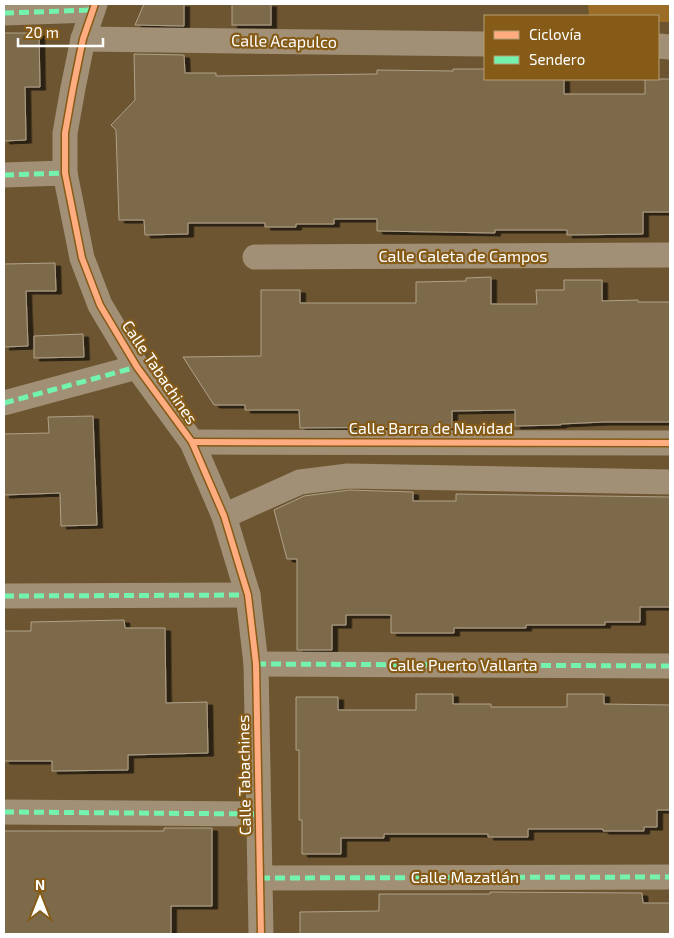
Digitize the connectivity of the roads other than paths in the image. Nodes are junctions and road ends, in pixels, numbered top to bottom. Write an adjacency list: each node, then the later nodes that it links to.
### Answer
1 (93, 7): 2 (street); 3 (street, Calle Tabachines)
2 (4, 13)
3 (83, 38): 4 (street, Calle Acapulco); 5 (street, Calle Tabachines)
4 (484, 44)
5 (65, 173): 6 (street); 9 (street, Calle Tabachines)
6 (4, 174)
7 (670, 255): 8 (street, Calle Caleta de Campos)
8 (255, 257)
9 (136, 367): 10 (street); 11 (street, Calle Tabachines)
10 (4, 403)
11 (192, 442): 12 (street, Calle Barra de Navidad); 14 (street, Calle Tabachines)
12 (670, 442)
13 (670, 482): 14 (street)
14 (224, 516): 15 (street, Calle Tabachines)
15 (248, 595): 16 (street); 17 (street, Calle Tabachines)
16 (4, 596)
17 (256, 664): 18 (street, Calle Puerto Vallarta); 20 (street, Calle Tabachines)
18 (670, 666)
19 (4, 812): 20 (street)
20 (258, 814): 22 (street, Calle Tabachines)
21 (670, 877): 22 (street, Calle Mazatlán)
22 (260, 878): 23 (street, Calle Tabachines)
23 (261, 934)

